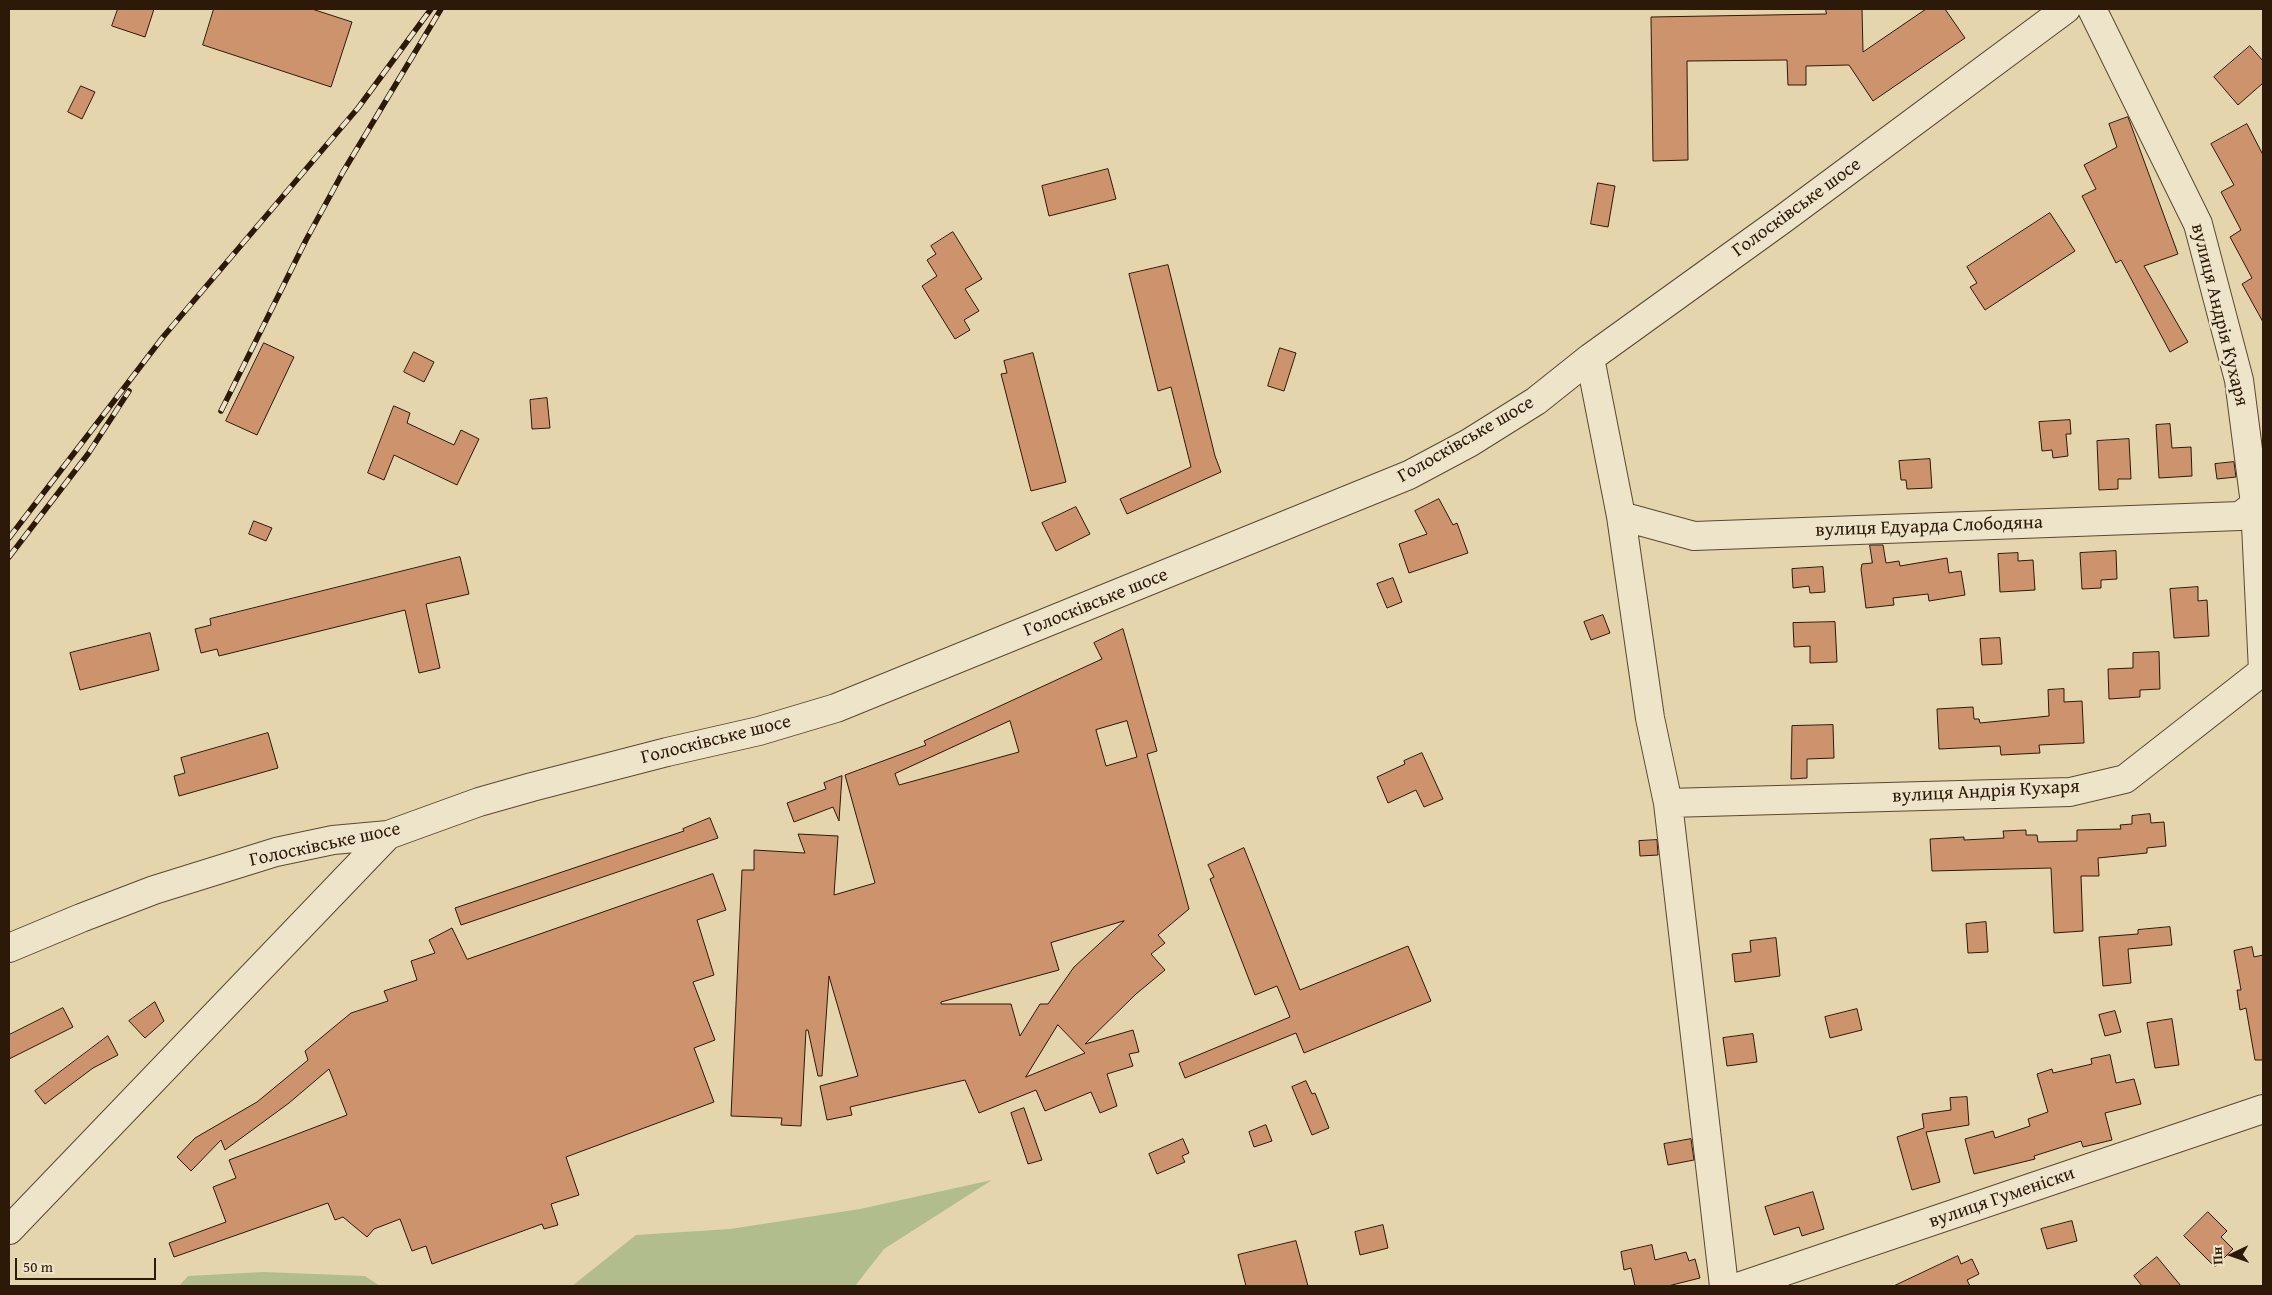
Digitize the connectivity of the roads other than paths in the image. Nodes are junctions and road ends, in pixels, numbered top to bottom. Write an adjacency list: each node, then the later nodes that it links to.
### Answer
1 (2066, 9): 3 (street, Голосківське шосе)
2 (2092, 9): 4 (street, вулиця Андрія Кухаря)
3 (1590, 358): 5 (street); 7 (street, Голосківське шосе)
4 (2253, 506): 5 (street, вулиця Едуарда Слободяна); 6 (street, вулиця Андрія Кухаря)
5 (1621, 516): 6 (street)
6 (1668, 803): 11 (street)
7 (388, 835): 8 (street, Голосківське шосе); 10 (street)
8 (9, 948)
9 (2263, 1109): 12 (street, вулиця Гуменіски)
10 (9, 1230)
11 (1724, 1286)
12 (1741, 1286)

